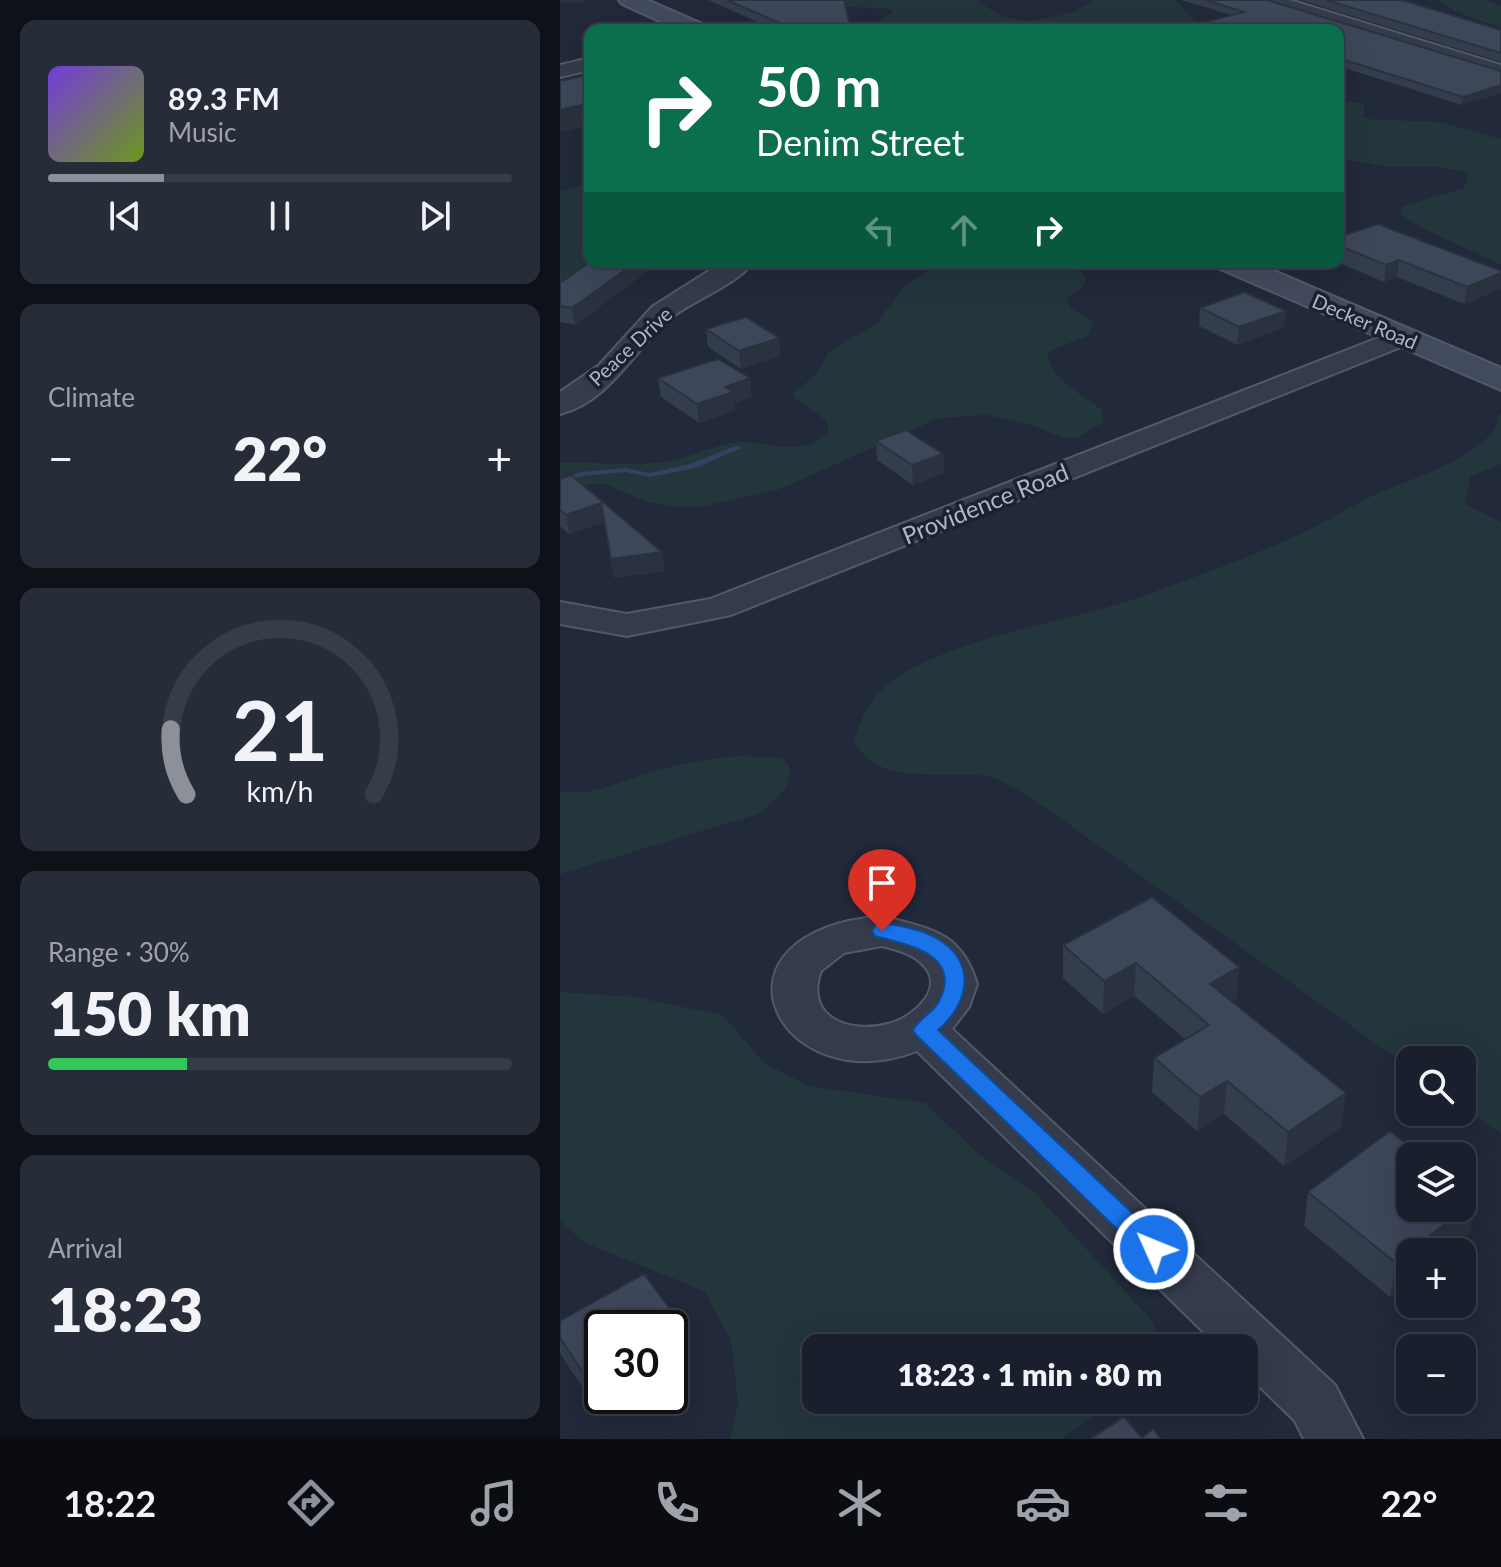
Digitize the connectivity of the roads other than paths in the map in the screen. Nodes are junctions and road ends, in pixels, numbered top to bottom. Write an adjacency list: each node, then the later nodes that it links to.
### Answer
1 (629, 0): 3 (street)
2 (1271, 0): 6 (street)
3 (683, 24)
4 (584, 65): 5 (street)
5 (560, 71)
6 (1501, 71)
7 (731, 268): 11 (street, Peace Drive)
8 (1242, 268): 9 (street, Decker Road)
9 (1401, 337): 10 (street, Decker Road); 12 (street, Providence Road)
10 (1501, 380)
11 (560, 405)
12 (560, 613)
13 (924, 1030): 14 (street)
14 (1334, 1439)

